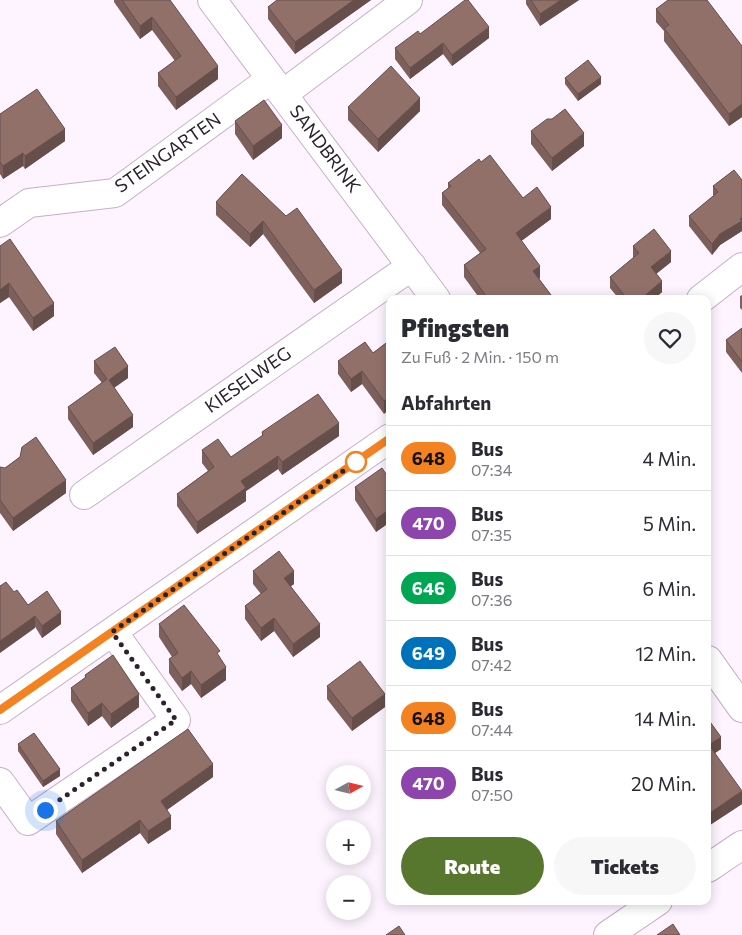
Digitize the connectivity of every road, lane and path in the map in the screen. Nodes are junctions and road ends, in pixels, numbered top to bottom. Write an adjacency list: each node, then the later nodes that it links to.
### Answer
1 (212, 0): 3 (street, SANDBRINK)
2 (408, 0): 3 (street, STEINGARTEN)
3 (277, 86): 4 (street, STEINGARTEN); 5 (street, SANDBRINK)
4 (0, 223)
5 (412, 266): 7 (street, SANDBRINK); 10 (street, KIESELWEG)
6 (742, 267): 8 (street)
7 (433, 295)
8 (707, 295)
9 (386, 441): 11 (street)
10 (84, 495)
11 (112, 632): 14 (street); 15 (street)
12 (711, 663): 13 (street)
13 (737, 690)
14 (0, 710)
15 (0, 782)
16 (742, 845): 17 (street)
17 (711, 866)
18 (652, 905): 19 (street)
19 (608, 935)

